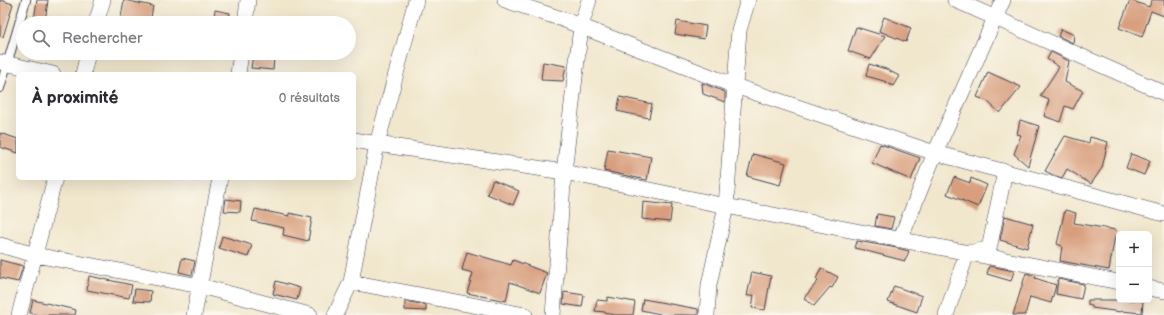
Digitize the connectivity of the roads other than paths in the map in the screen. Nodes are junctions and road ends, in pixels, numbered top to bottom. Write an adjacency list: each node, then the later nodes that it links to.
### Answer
1 (26, 0): 10 (lane)
2 (103, 0): 11 (street)
3 (248, 0): 12 (street)
4 (416, 0): 26 (street)
5 (505, 0): 14 (street)
6 (589, 0): 14 (street)
7 (748, 0): 22 (street)
8 (955, 0): 13 (street)
9 (1003, 0): 13 (street)
10 (20, 16)
11 (98, 16)
12 (246, 16)
13 (995, 18): 24 (street); 27 (street)
14 (581, 26): 22 (street); 29 (street)
15 (16, 27): 18 (lane)
16 (86, 60): 20 (street)
17 (240, 60): 21 (street)
18 (3, 63): 19 (street); 23 (lane)
19 (44, 72)
20 (83, 72)
21 (238, 72)
22 (735, 86): 27 (street); 32 (street)
23 (0, 88)
24 (1164, 93)
25 (356, 140): 26 (street)
26 (376, 144): 29 (street); 39 (street)
27 (935, 152): 28 (street); 34 (street)
28 (1005, 171): 33 (street); 36 (street)
29 (564, 172): 32 (street); 48 (street)
30 (54, 180): 37 (street)
31 (220, 180): 40 (street)
32 (726, 206): 34 (street); 49 (street)
33 (1164, 214)
34 (900, 240): 36 (street)
35 (0, 245): 37 (street)
36 (967, 253): 38 (street); 50 (street)
37 (35, 255): 40 (street); 43 (street)
38 (1116, 281)
39 (351, 282): 46 (street); 47 (street)
40 (200, 286): 44 (street); 45 (street)
41 (1152, 289): 42 (street)
42 (1164, 291)
43 (19, 315)
44 (194, 315)
45 (310, 315)
46 (335, 315)
47 (525, 315)
48 (553, 315)
49 (707, 315)
50 (946, 315)

